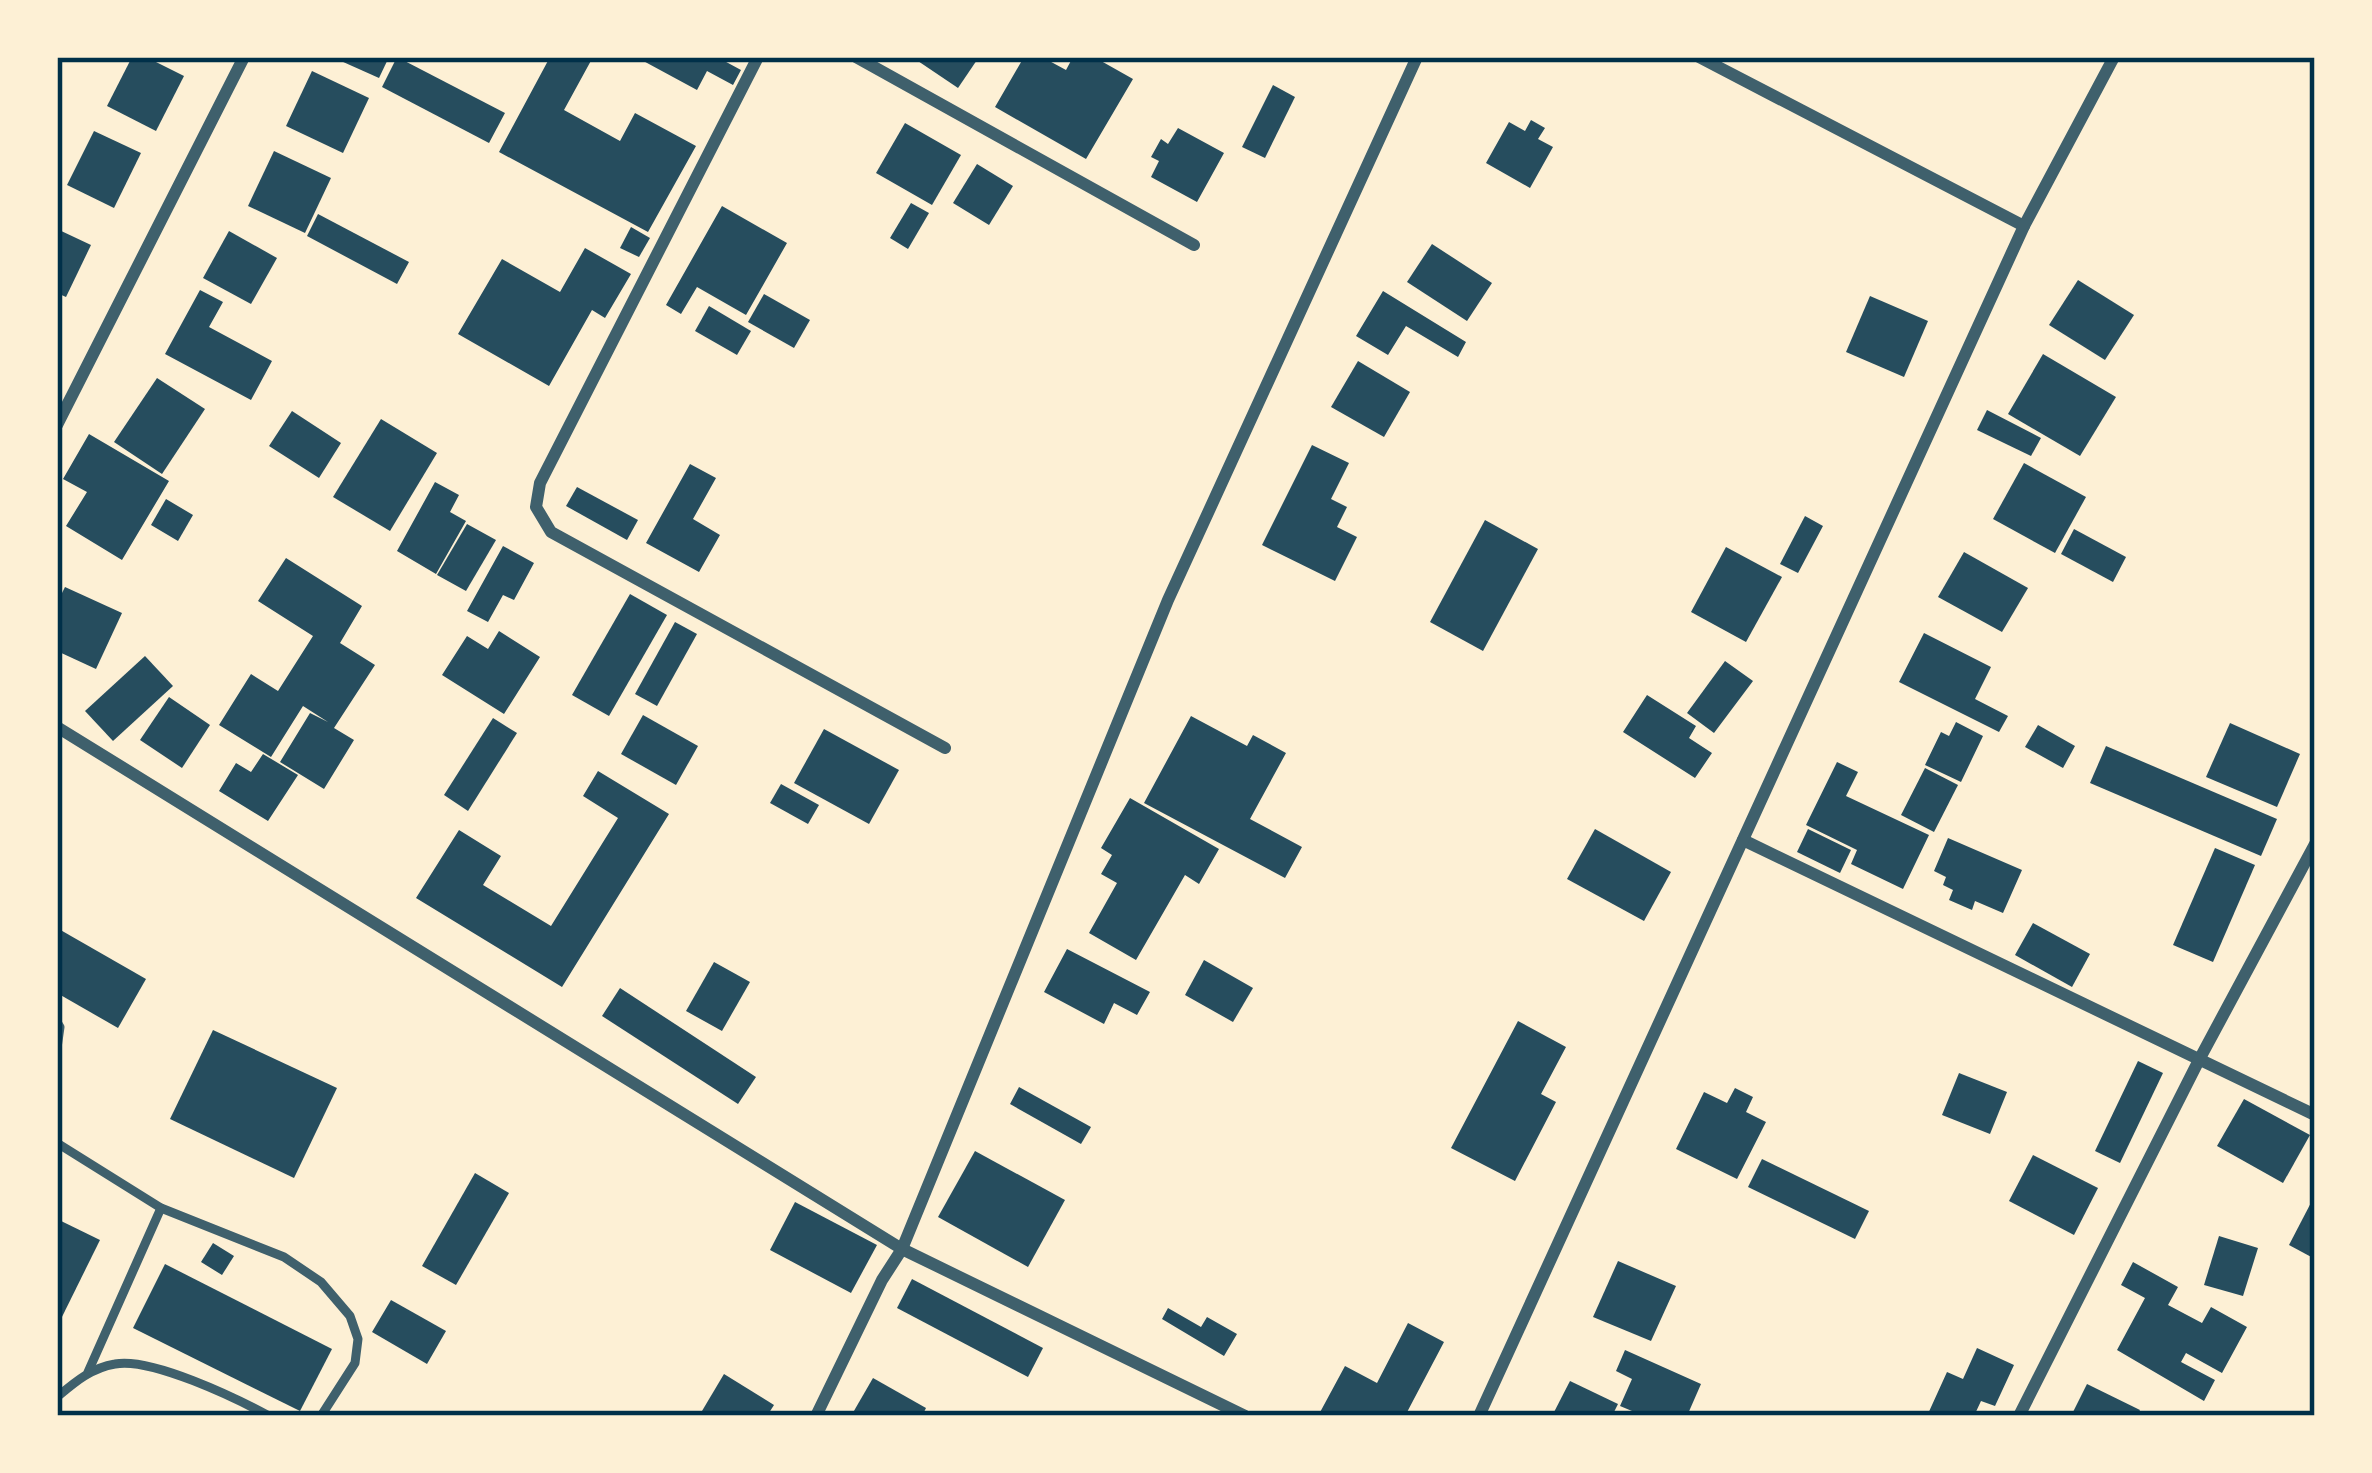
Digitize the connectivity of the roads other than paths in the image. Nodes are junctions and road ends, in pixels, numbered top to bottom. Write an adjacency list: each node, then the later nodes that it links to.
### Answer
1 (244, 57): 9 (street)
2 (758, 57): 11 (street)
3 (856, 57): 8 (street)
4 (1417, 57): 20 (street)
5 (1699, 57): 7 (street)
6 (2114, 57): 7 (street)
7 (2024, 226): 12 (street)
8 (1194, 245)
9 (57, 424)
10 (57, 727): 20 (street)
11 (945, 748)
12 (1743, 840): 16 (street); 27 (street)
13 (2315, 844): 16 (street)
14 (57, 1022): 15 (lane)
15 (57, 1048)
16 (2200, 1060): 17 (street); 28 (street)
17 (2315, 1115)
18 (57, 1143): 19 (lane)
19 (160, 1208): 21 (lane); 24 (lane)
20 (902, 1249): 25 (street); 26 (street)
21 (88, 1372): 22 (lane); 23 (lane)
22 (57, 1397)
23 (269, 1416)
24 (321, 1416)
25 (816, 1416)
26 (1245, 1416)
27 (1479, 1416)
28 (2019, 1416)

